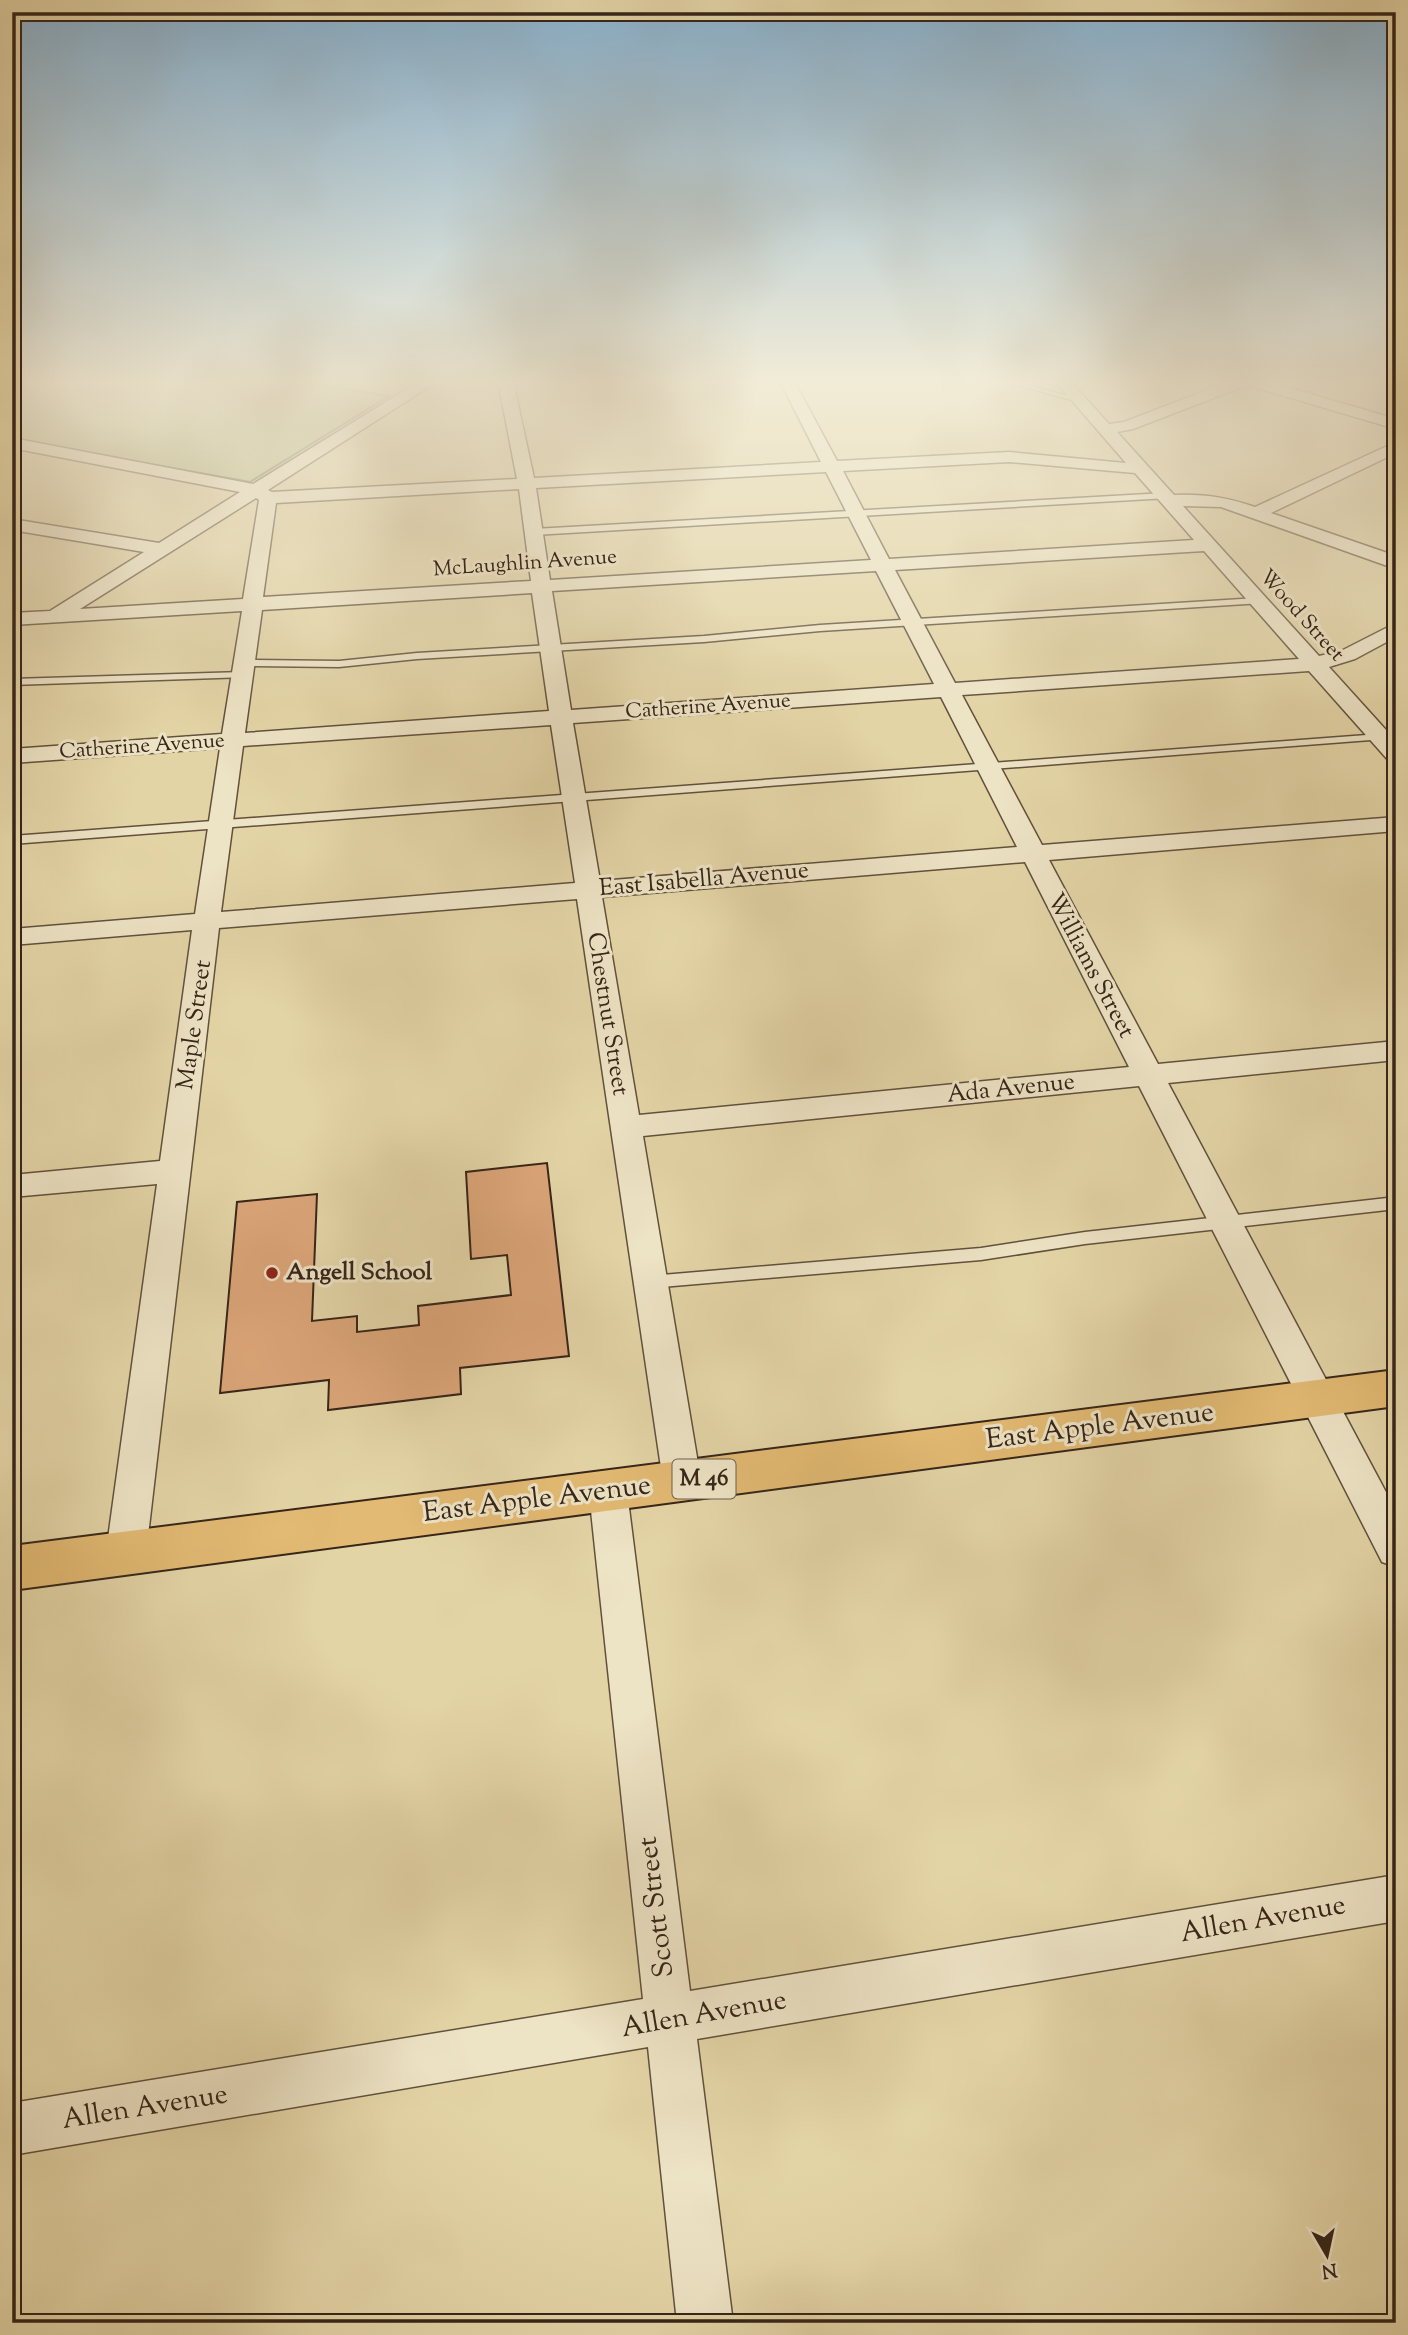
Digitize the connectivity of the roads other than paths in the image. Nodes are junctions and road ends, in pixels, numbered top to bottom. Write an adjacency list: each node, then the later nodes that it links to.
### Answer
1 (242, 490): 8 (street)
2 (268, 490): 8 (street)
3 (369, 490): 8 (street)
4 (528, 490): 13 (street, Chestnut Street)
5 (844, 490): 11 (street, Williams Street)
6 (1159, 490): 9 (street, Wood Street)
7 (1305, 490): 10 (street)
8 (262, 494): 15 (street); 20 (street, Maple Street)
9 (1167, 499): 10 (street); 11 (lane); 14 (street, Wood Street)
10 (1256, 513): 16 (street)
11 (856, 514): 13 (lane); 17 (street, Williams Street)
12 (12, 524): 15 (street)
13 (534, 532): 18 (street, Chestnut Street)
14 (1209, 545): 17 (street, McLaughlin Avenue); 19 (street, Wood Street)
15 (162, 549): 22 (street)
16 (1396, 563)
17 (883, 565): 18 (street, McLaughlin Avenue); 24 (street, Williams Street)
18 (542, 586): 20 (street, McLaughlin Avenue); 26 (street, Chestnut Street)
19 (1258, 601): 24 (lane); 27 (street, Wood Street)
20 (253, 604): 22 (street, McLaughlin Avenue); 28 (street, Maple Street)
21 (12, 612): 22 (street)
22 (51, 617): 23 (street, McLaughlin Avenue)
23 (12, 619)
24 (913, 623): 26 (lane); 30 (street, Williams Street)
25 (1396, 629): 27 (street, Catherine Avenue)
26 (550, 648): 28 (lane); 31 (street, Chestnut Street)
27 (1314, 664): 30 (street, Catherine Avenue); 32 (street, Wood Street)
28 (244, 669): 29 (lane); 33 (street, Maple Street)
29 (12, 682)
30 (948, 690): 31 (street, Catherine Avenue); 36 (street, Williams Street)
31 (562, 717): 33 (street, Catherine Avenue); 37 (street, Chestnut Street)
32 (1380, 737): 34 (street, Wood Street); 36 (lane)
33 (233, 741): 35 (street, Catherine Avenue); 38 (street, Maple Street)
34 (1396, 755)
35 (12, 756)
36 (989, 767): 37 (lane); 41 (street, Williams Street)
37 (574, 798): 38 (lane); 42 (street, Chestnut Street)
38 (221, 824): 40 (lane); 43 (street, Maple Street)
39 (1396, 824): 41 (street, East Isabella Avenue)
40 (12, 840)
41 (1032, 854): 42 (street, East Isabella Avenue); 46 (street, Williams Street)
42 (588, 890): 43 (street, East Isabella Avenue); 47 (street, Chestnut Street)
43 (209, 921): 44 (street, East Isabella Avenue); 48 (street, Maple Street)
44 (12, 937)
45 (1396, 1050): 46 (street, Ada Avenue)
46 (1148, 1076): 47 (street, Ada Avenue); 51 (street, Williams Street)
47 (626, 1127): 52 (street, Chestnut Street)
48 (174, 1171): 49 (street); 58 (street, Maple Street)
49 (12, 1186)
50 (1396, 1203): 51 (lane)
51 (1225, 1224): 52 (lane); 54 (street, Williams Street)
52 (650, 1282): 55 (street, Chestnut Street)
53 (1396, 1388): 54 (main road, East Apple Avenue / M 46)
54 (1317, 1399): 55 (main road, East Apple Avenue / M 46); 57 (street, Williams Street)
55 (682, 1482): 56 (main road, East Apple Avenue / M 46)
56 (608, 1492): 58 (main road, East Apple Avenue / M 46); 61 (street, Scott Street)
57 (1396, 1550)
58 (126, 1553): 59 (main road, East Apple Avenue / M 46)
59 (12, 1568)
60 (1396, 1898): 61 (street, Allen Avenue)
61 (670, 2021): 62 (street, Allen Avenue); 63 (street, Scott Street)
62 (12, 2129)
63 (705, 2323)

